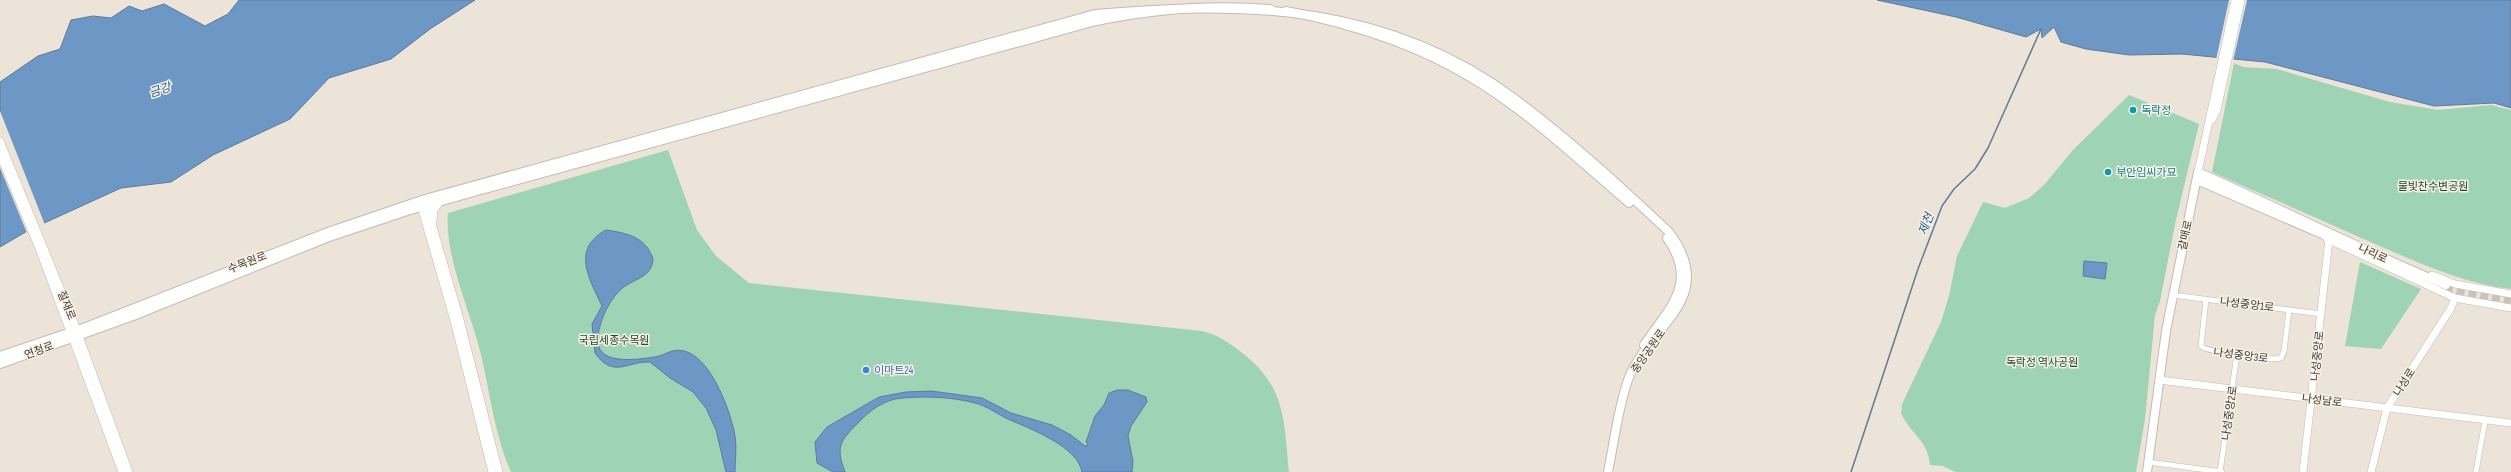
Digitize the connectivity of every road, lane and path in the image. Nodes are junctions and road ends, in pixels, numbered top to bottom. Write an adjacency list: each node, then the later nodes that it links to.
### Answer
1 (2235, 0): 3 (street)
2 (2241, 0): 3 (street)
3 (2214, 110): 6 (street, 갈매로)
4 (0, 141): 25 (street, 절재로)
5 (0, 155): 25 (street, 절재로)
6 (2197, 176): 11 (main road, 나리로); 19 (main road, 갈매로)
7 (440, 202): 8 (main road); 10 (main road); 12 (street)
8 (423, 203): 9 (main road, 수목원로); 10 (main road); 12 (street); 26 (main road, 수목원로)
9 (407, 211): 12 (street); 26 (main road, 수목원로)
10 (1651, 219): 14 (main road)
11 (2302, 222): 13 (street); 15 (street); 16 (main road, 나리로)
12 (430, 225): 39 (street); 40 (street)
13 (2329, 240): 20 (street); 24 (street, 나성중앙로)
14 (1684, 281): 41 (main road, 중앙공원로); 42 (main road, 중앙공원로)
15 (2455, 284): 17 (street); 20 (street)
16 (2445, 286)
17 (2464, 286): 18 (street); 20 (street)
18 (2511, 294)
19 (2172, 295): 21 (street, 나성중앙1로); 30 (main road, 갈매로)
20 (2456, 297): 22 (street); 33 (street, 나성로)
21 (2206, 299): 23 (street, 나성중앙1로); 27 (street, 나성중앙3로)
22 (2511, 308)
23 (2289, 310): 24 (street, 나성중앙1로); 27 (street, 나성중앙3로)
24 (2322, 314): 32 (street, 나성중앙로)
25 (68, 318): 26 (street, 절재로)
26 (74, 335): 28 (main road, 연청로); 29 (main road, 연청로); 37 (street, 절재로); 38 (street, 절재로)
27 (2237, 354): 31 (street, 나성중앙2로)
28 (0, 356)
29 (0, 364)
30 (2159, 380): 31 (street, 나성남로); 36 (main road, 갈매로)
31 (2233, 389): 32 (street, 나성남로); 44 (street, 나성중앙2로)
32 (2313, 399): 33 (street, 나성남로); 45 (street, 나성중앙로)
33 (2387, 408): 34 (street, 나성남로); 46 (street, 나성로)
34 (2484, 421): 35 (street, 나성남로); 47 (street)
35 (2511, 423)
36 (2148, 462): 43 (main road, 갈매로); 44 (street)
37 (122, 472)
38 (129, 472)
39 (492, 472)
40 (499, 472)
41 (1603, 472)
42 (1608, 472)
43 (2147, 472)
44 (2221, 472)
45 (2303, 472)
46 (2370, 472)
47 (2476, 472)

